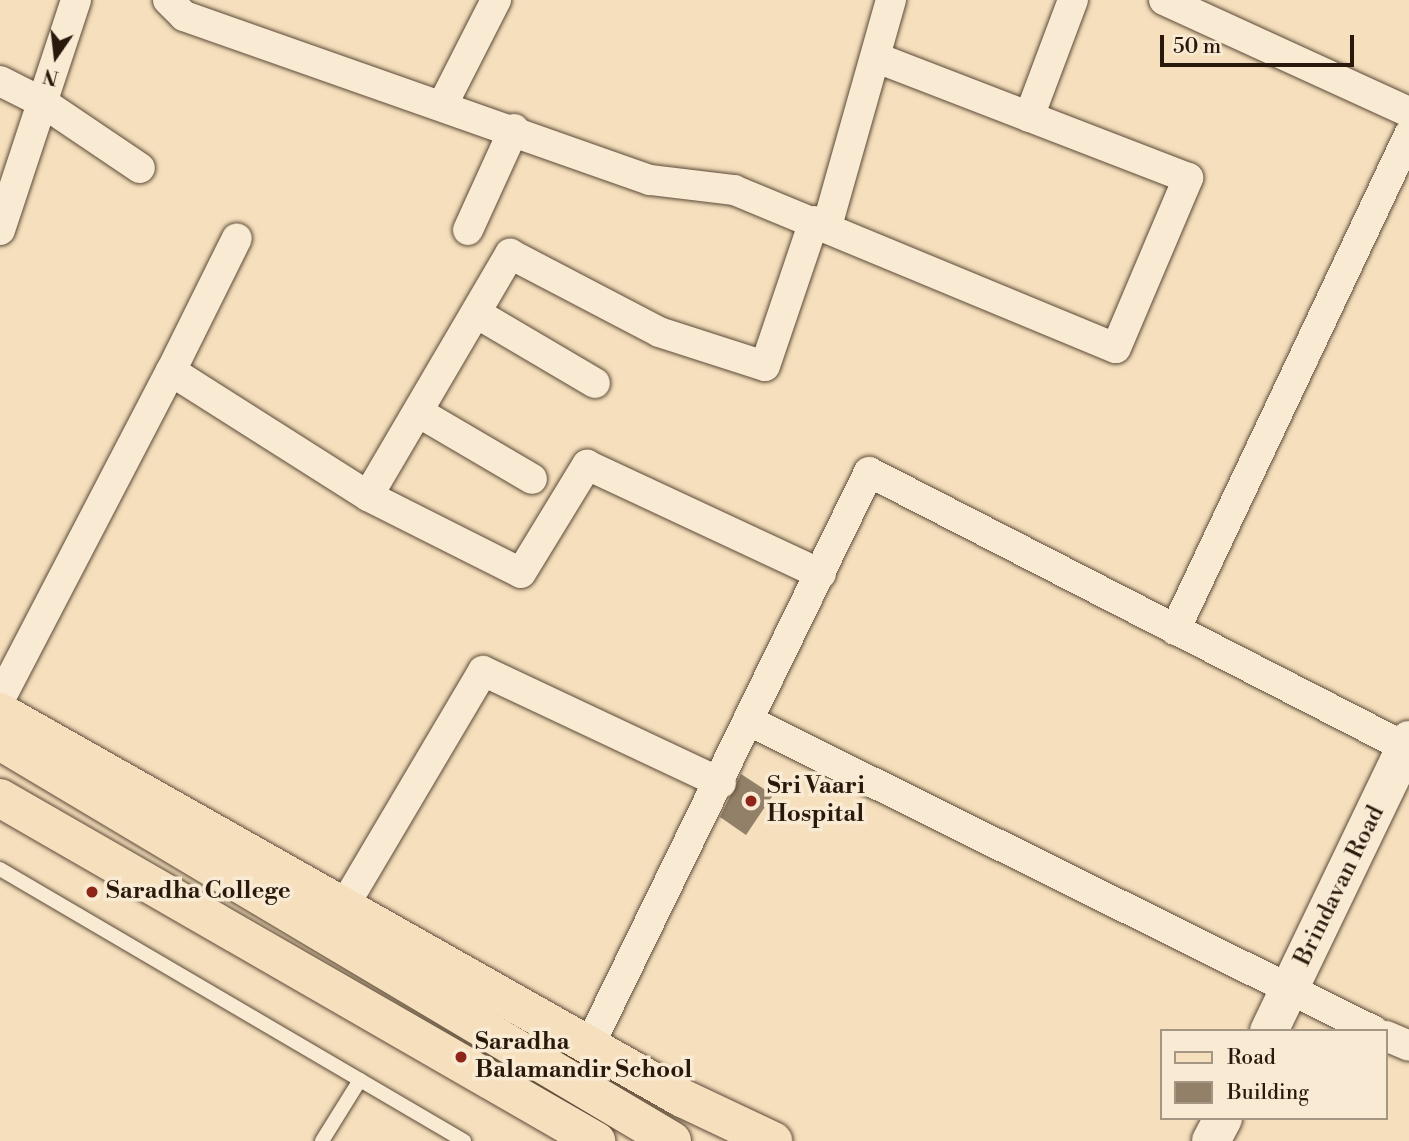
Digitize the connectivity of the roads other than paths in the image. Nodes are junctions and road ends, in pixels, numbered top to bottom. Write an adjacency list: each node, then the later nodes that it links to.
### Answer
1 (76, 0): 9 (street)
2 (168, 0): 10 (street)
3 (496, 0): 10 (street)
4 (891, 0): 7 (street)
5 (1073, 0): 12 (street)
6 (1179, 3): 11 (street)
7 (879, 59): 12 (street); 16 (street)
8 (0, 81): 9 (street)
9 (42, 102): 15 (street); 17 (street)
10 (443, 103): 13 (street)
11 (1409, 112)
12 (1029, 117): 16 (street)
13 (514, 129): 16 (street); 18 (street)
14 (1409, 135): 27 (street)
15 (140, 167)
16 (820, 223): 20 (street)
17 (0, 230)
18 (468, 230)
19 (237, 238): 21 (street)
20 (476, 313): 22 (street); 23 (street)
21 (171, 371): 25 (street); 28 (street)
22 (595, 383)
23 (418, 412): 24 (street); 25 (street)
24 (532, 479)
25 (368, 496): 26 (street)
26 (821, 574): 27 (street); 30 (street)
27 (1175, 630): 32 (street)
28 (0, 699)
29 (0, 712): 37 (main road)
30 (751, 722): 34 (street); 38 (street)
31 (0, 741): 50 (main road)
32 (1407, 744): 38 (street, Brindavan Road)
33 (0, 770): 49 (main road)
34 (721, 783): 37 (street); 42 (street)
35 (0, 798): 48 (main road)
36 (0, 869): 44 (lane)
37 (344, 906): 42 (main road)
38 (1289, 993): 39 (street, Brindavan Road); 40 (street)
39 (1270, 1029)
40 (1370, 1029)
41 (1388, 1037): 43 (street)
42 (590, 1044): 51 (main road)
43 (1409, 1046)
44 (360, 1080): 46 (lane); 47 (lane)
45 (1222, 1120): 52 (street)
46 (322, 1141)
47 (464, 1141)
48 (596, 1141)
49 (642, 1141)
50 (672, 1141)
51 (773, 1141)
52 (1212, 1141)

